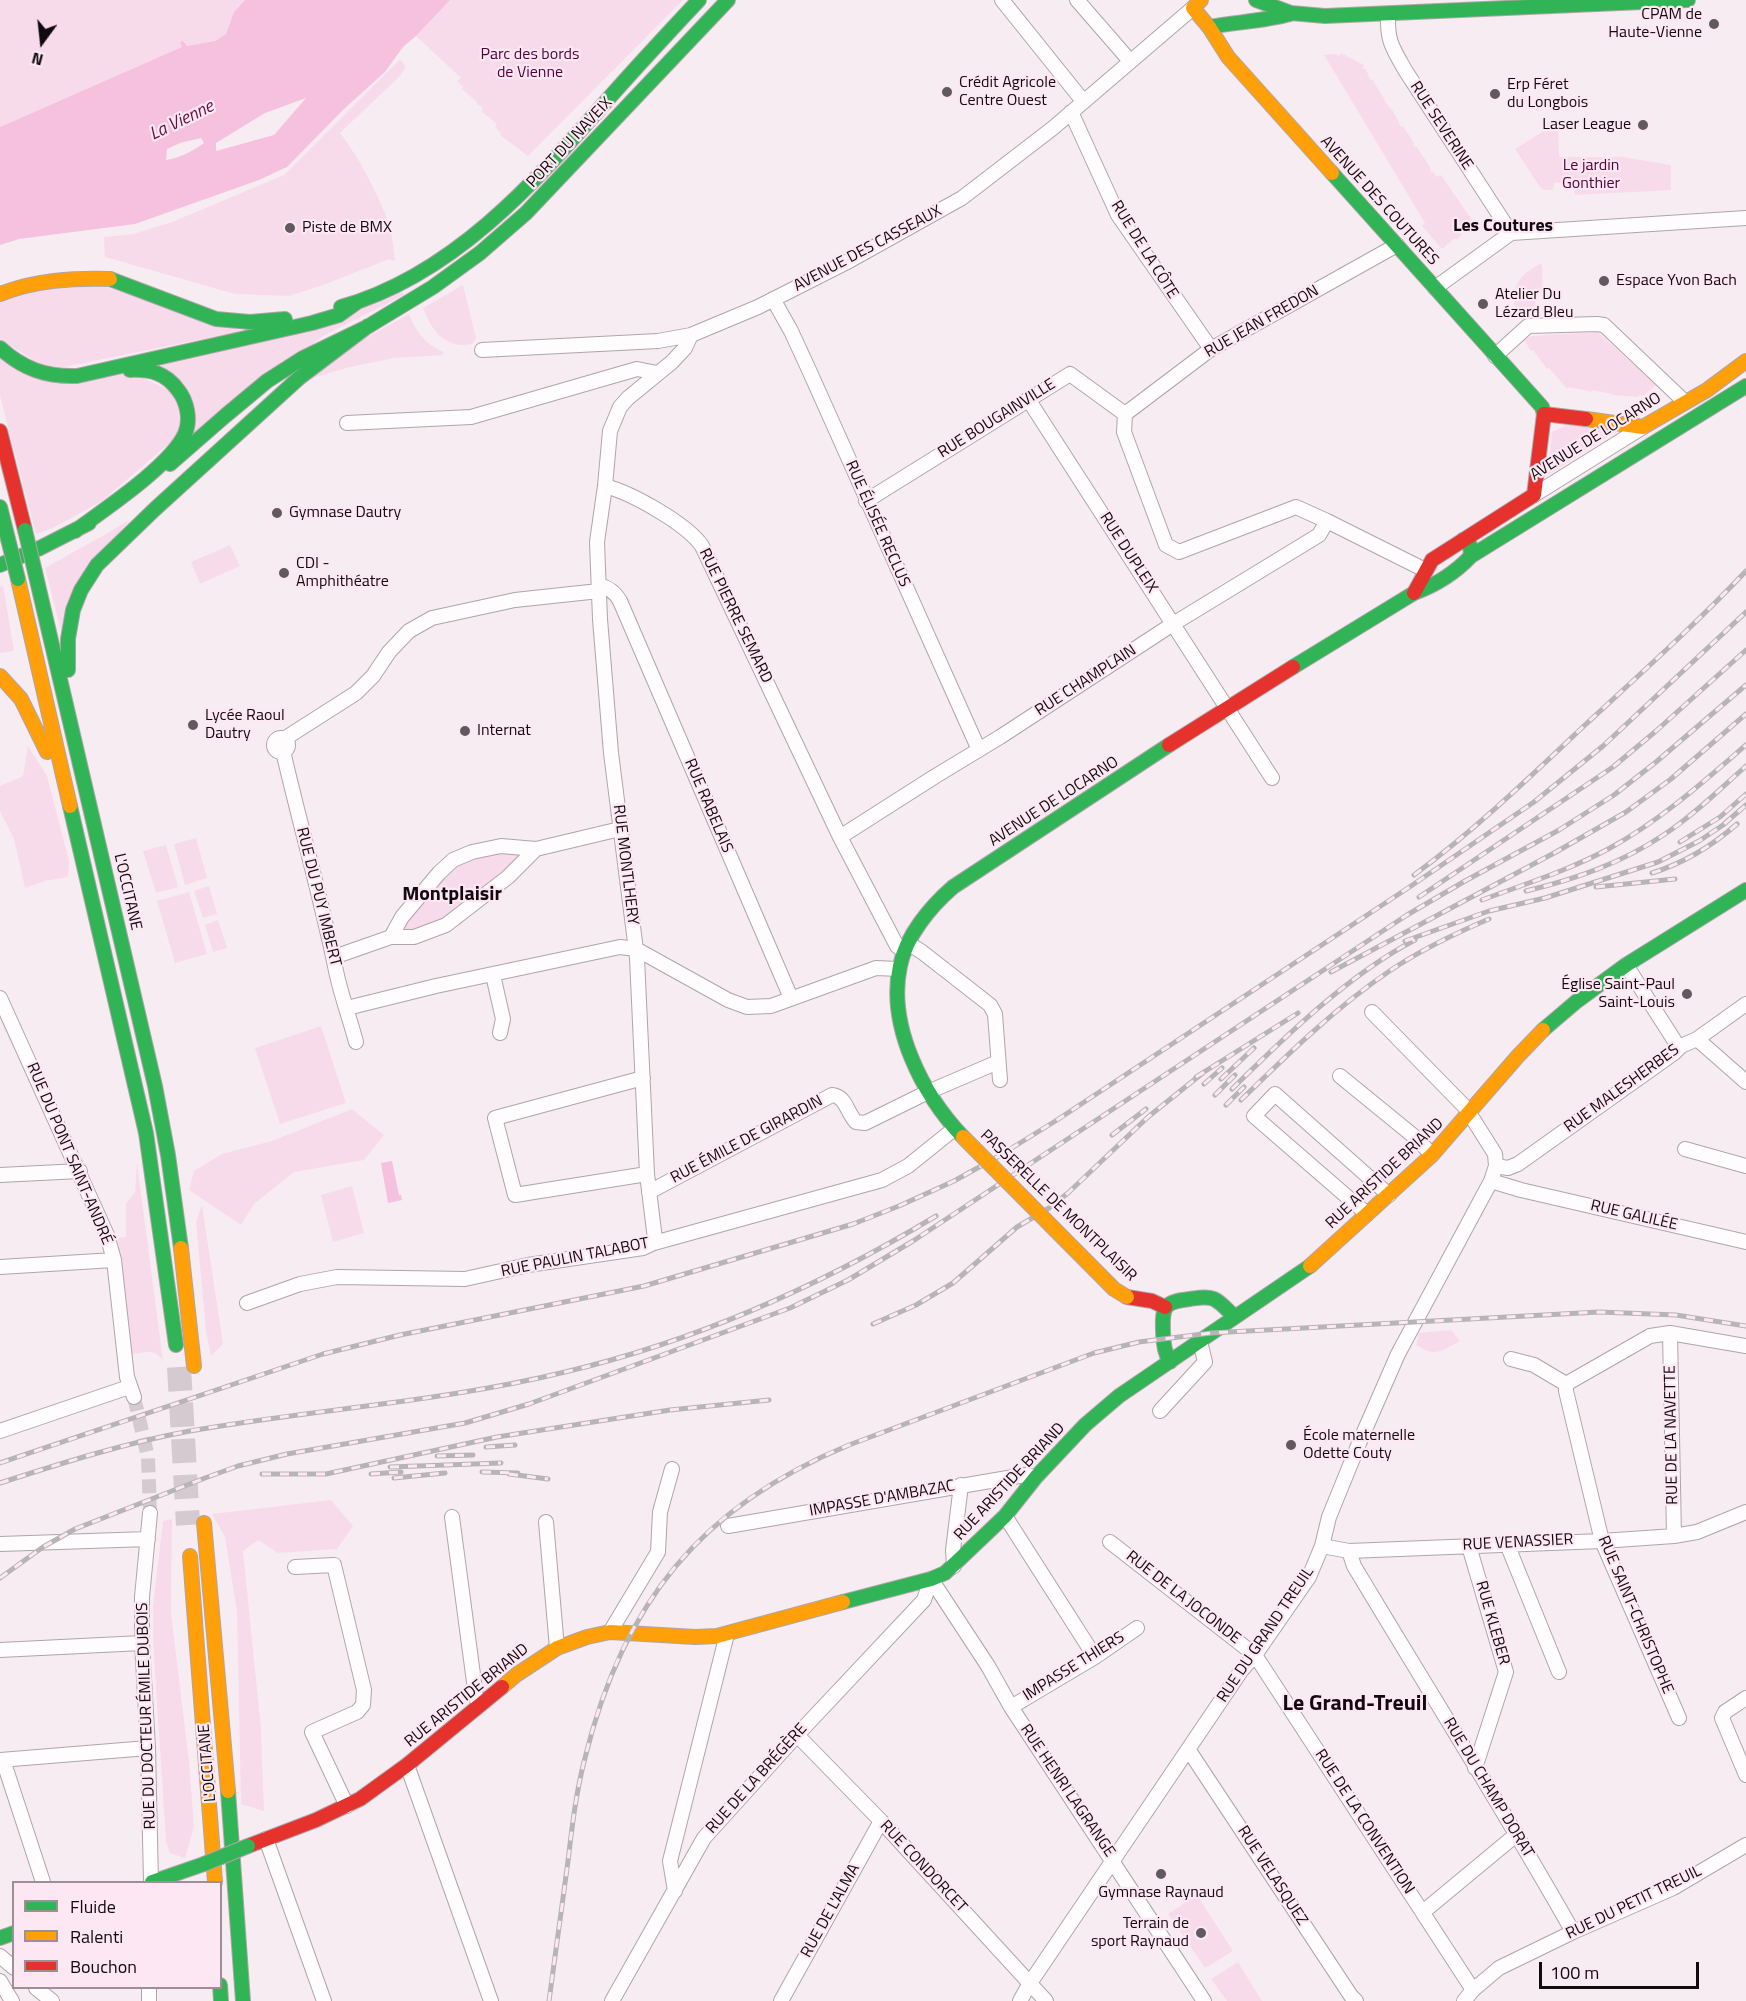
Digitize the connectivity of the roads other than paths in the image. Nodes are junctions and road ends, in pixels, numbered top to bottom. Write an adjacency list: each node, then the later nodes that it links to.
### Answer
1 (699, 0): 24 (main road, PORT DU NAVEIX)
2 (728, 0): 25 (main road, PORT DU NAVEIX)
3 (1002, 0): 14 (street)
4 (1077, 0): 13 (street)
5 (1256, 0): 10 (main road)
6 (1297, 0): 7 (main road)
7 (1422, 0)
8 (1688, 0): 11 (main road)
9 (1197, 4): 12 (main road, AVENUE DES COUTURES); 13 (street, AVENUE DES CASSEAUX)
10 (1291, 13): 11 (main road); 12 (main road)
11 (1388, 14): 17 (street, RUE SEVERINE)
12 (1209, 27): 18 (main road, AVENUE DES COUTURES)
13 (1130, 61): 14 (street, AVENUE DES CASSEAUX)
14 (1083, 101): 15 (street, AVENUE DES CASSEAUX)
15 (1071, 112): 23 (street, AVENUE DES CASSEAUX); 28 (street, RUE DE LA CÔTE)
16 (1746, 218): 17 (street)
17 (1511, 232): 21 (street)
18 (1397, 245): 21 (main road, AVENUE DES COUTURES); 28 (street, RUE JEAN FREDON)
19 (110, 279): 20 (main road); 22 (main road); 24 (main road)
20 (0, 282)
21 (1435, 288): 30 (main road, AVENUE DES COUTURES)
22 (0, 294)
23 (773, 299): 26 (street, AVENUE DES CASSEAUX); 44 (street, RUE ÉLISÉE RECLUS)
24 (356, 303): 32 (main road)
25 (368, 326): 47 (main road); 61 (main road)
26 (691, 335): 29 (street, AVENUE DES CASSEAUX); 33 (street)
27 (0, 348): 32 (main road)
28 (1211, 349): 37 (street, RUE JEAN FREDON)
29 (482, 350)
30 (1495, 356): 36 (street); 38 (main road, AVENUE DES COUTURES)
31 (1746, 361): 36 (main road, AVENUE DE LOCARNO)
32 (105, 370): 47 (main road)
33 (657, 373): 39 (street); 42 (street)
34 (1746, 386): 49 (main road, AVENUE DE LOCARNO)
35 (1028, 399): 37 (street, RUE BOUGAINVILLE); 44 (street, RUE BOUGAINVILLE); 57 (street, RUE DUPLEIX)
36 (1685, 402): 40 (main road, AVENUE DE LOCARNO)
37 (1125, 414): 46 (street)
38 (1544, 414): 40 (main road); 43 (main road)
39 (347, 423)
40 (1643, 427): 43 (street, AVENUE DE LOCARNO)
41 (0, 431): 61 (main road, L'OCCITANE, bridge)
42 (605, 486): 53 (street, RUE MONTLHERY); 65 (street, RUE PIERRE SEMARD)
43 (1534, 495): 48 (main road, AVENUE DE LOCARNO)
44 (866, 501): 60 (street, RUE ÉLISÉE RECLUS)
45 (0, 507): 64 (main road, bridge)
46 (1327, 521): 51 (street); 57 (street, RUE CHAMPLAIN)
47 (75, 531): 50 (main road)
48 (1463, 540): 49 (main road); 51 (main road, AVENUE DE LOCARNO)
49 (1471, 556): 52 (main road, AVENUE DE LOCARNO)
50 (0, 565)
51 (1425, 570): 52 (main road); 54 (main road)
52 (1437, 582): 54 (main road, AVENUE DE LOCARNO)
53 (599, 588): 55 (street, RUE RABELAIS); 56 (street, RUE MONTLHERY); 71 (street, RUE DU PUY IMBERT)
54 (1414, 593): 59 (main road, AVENUE DE LOCARNO)
55 (625, 614): 56 (street); 76 (street, RUE RABELAIS)
56 (600, 619): 63 (street, RUE MONTLHERY)
57 (1173, 624): 59 (street, RUE DUPLEIX); 60 (street, RUE CHAMPLAIN)
58 (0, 676): 64 (main road)
59 (1227, 707): 62 (street, RUE DUPLEIX); 69 (main road, AVENUE DE LOCARNO)
60 (979, 750): 65 (street, RUE CHAMPLAIN)
61 (81, 770): 117 (main road, L'OCCITANE)
62 (1272, 778)
63 (620, 829): 66 (street); 70 (street, RUE MONTLHERY)
64 (76, 834): 114 (main road)
65 (840, 837): 69 (street, RUE PIERRE SEMARD)
66 (536, 849): 68 (street); 68 (street)
67 (1746, 890): 72 (main road, RUE ARISTIDE BRIAND)
68 (391, 937): 71 (street)
69 (906, 947): 73 (main road, AVENUE DE LOCARNO); 84 (street, RUE PIERRE SEMARD)
70 (636, 949): 74 (street); 76 (street); 86 (street, RUE MONTLHERY)
71 (334, 957): 78 (street, RUE DU PUY IMBERT)
72 (1626, 965): 83 (street); 90 (main road, RUE ARISTIDE BRIAND)
73 (898, 969): 76 (street); 89 (main road, AVENUE DE LOCARNO)
74 (493, 975): 78 (street); 80 (street)
75 (0, 998): 96 (street, RUE DU PONT SAINT-ANDRÉ)
76 (791, 998)
77 (1746, 1004): 81 (street, RUE MALESHERBES)
78 (347, 1008): 82 (street, RUE DU PUY IMBERT)
79 (1372, 1012): 90 (street)
80 (500, 1033)
81 (1697, 1039): 83 (street, RUE MALESHERBES); 88 (street)
82 (356, 1042)
83 (1681, 1046): 95 (street, RUE MALESHERBES)
84 (998, 1062): 87 (street, RUE PIERRE SEMARD); 89 (street, RUE ÉMILE DE GIRARDIN)
85 (1340, 1076): 93 (street)
86 (643, 1078): 97 (street, RUE MONTLHERY); 97 (street)
87 (1000, 1080)
88 (1746, 1082)
89 (928, 1092): 91 (main road, AVENUE DE LOCARNO); 101 (street, RUE ÉMILE DE GIRARDIN)
90 (1470, 1114): 93 (main road, RUE ARISTIDE BRIAND); 95 (street)
91 (958, 1133): 105 (street, RUE PAULIN TALABOT); 109 (main road, PASSERELLE DE MONTPLAISIR, bridge)
92 (1685, 1149): 94 (street)
93 (1432, 1155): 102 (main road, RUE ARISTIDE BRIAND)
94 (1746, 1166)
95 (1502, 1167): 99 (street, RUE DU GRAND TREUIL); 100 (street)
96 (80, 1171): 98 (street); 106 (street, RUE DU PONT SAINT-ANDRÉ)
97 (647, 1174): 101 (street, RUE MONTLHERY)
98 (0, 1175)
99 (1491, 1181): 100 (street, RUE GALILÉE); 138 (street, RUE DU GRAND TREUIL)
100 (1521, 1190): 104 (street, RUE GALILÉE)
101 (649, 1192): 105 (street, RUE MONTLHERY)
102 (1389, 1195): 103 (main road, RUE ARISTIDE BRIAND); 103 (street)
103 (1367, 1214): 110 (main road, RUE ARISTIDE BRIAND)
104 (1746, 1242)
105 (654, 1243): 108 (street, RUE PAULIN TALABOT)
106 (114, 1260): 107 (street); 120 (street, RUE DU PONT SAINT-ANDRÉ)
107 (0, 1267)
108 (247, 1303)
109 (1165, 1306): 110 (main road); 116 (main road)
110 (1234, 1317): 112 (main road, RUE ARISTIDE BRIAND)
111 (1670, 1333): 113 (street); 118 (street); 131 (street, RUE DE LA NAVETTE)
112 (1200, 1341): 116 (main road, RUE ARISTIDE BRIAND); 119 (street)
113 (1746, 1346)
114 (178, 1355)
115 (1511, 1359): 118 (street)
116 (1170, 1362): 122 (main road, RUE ARISTIDE BRIAND)
117 (194, 1366)
118 (1566, 1384): 134 (street, RUE SAINT-CHRISTOPHE)
119 (1160, 1412)
120 (0, 1431)
121 (672, 1469): 145 (street)
122 (1036, 1477): 123 (street, IMPASSE D'AMBAZAC); 126 (main road, RUE ARISTIDE BRIAND)
123 (961, 1485): 130 (street, IMPASSE D'AMBAZAC); 141 (street)
124 (1746, 1512): 131 (street, RUE VENASSIER)
125 (150, 1513): 133 (street, RUE DU DOCTEUR ÉMILE DUBOIS)
126 (1005, 1516): 141 (main road, RUE ARISTIDE BRIAND); 151 (street)
127 (452, 1517): 154 (street)
128 (546, 1522): 148 (street)
129 (204, 1523): 188 (main road, L'OCCITANE)
130 (728, 1526)
131 (1674, 1536): 134 (street, RUE VENASSIER)
132 (189, 1537): 175 (main road, L'OCCITANE)
133 (148, 1539): 136 (street); 147 (street, RUE DU DOCTEUR ÉMILE DUBOIS)
134 (1602, 1541): 137 (street, RUE VENASSIER); 156 (street, RUE SAINT-CHRISTOPHE)
135 (1110, 1542): 150 (street, RUE DE LA JOCONDE)
136 (0, 1544)
137 (1506, 1544): 139 (street, RUE VENASSIER); 152 (street)
138 (1322, 1546): 140 (street, RUE VENASSIER); 150 (street, RUE DU GRAND TREUIL)
139 (1471, 1546): 140 (street, RUE VENASSIER); 162 (street, RUE KLEBER)
140 (1349, 1551): 162 (street, RUE DU CHAMP DORAT)
141 (954, 1566): 143 (main road, RUE ARISTIDE BRIAND)
142 (295, 1567): 164 (street)
143 (931, 1580): 146 (main road, RUE ARISTIDE BRIAND); 155 (street, RUE HENRI LAGRANGE); 157 (street, RUE DE LA BRÉGÈRE)
144 (1137, 1628): 151 (street, IMPASSE THIERS)
145 (610, 1632): 146 (main road, RUE ARISTIDE BRIAND); 148 (main road, RUE ARISTIDE BRIAND)
146 (727, 1634): 166 (street)
147 (142, 1643): 149 (street); 158 (street, RUE DU DOCTEUR ÉMILE DUBOIS)
148 (556, 1648): 154 (main road, RUE ARISTIDE BRIAND)
149 (0, 1650)
150 (1254, 1655): 159 (street, RUE DU GRAND TREUIL); 177 (street, RUE DE LA CONVENTION)
151 (1095, 1657): 155 (street, IMPASSE THIERS)
152 (1559, 1672)
153 (1746, 1698): 163 (street)
154 (479, 1705): 161 (main road, RUE ARISTIDE BRIAND)
155 (1011, 1707): 171 (street, RUE HENRI LAGRANGE)
156 (1679, 1718)
157 (797, 1735): 165 (street, RUE CONDORCET); 170 (street, RUE DE LA BRÉGÈRE)
158 (148, 1749): 160 (street); 173 (street, RUE DU DOCTEUR ÉMILE DUBOIS)
159 (1188, 1749): 171 (street, RUE DU GRAND TREUIL); 196 (street, RUE VELASQUEZ)
160 (2, 1760): 172 (street)
161 (408, 1765): 164 (main road, RUE ARISTIDE BRIAND); 190 (street)
162 (1475, 1768): 167 (street, RUE DU CHAMP DORAT)
163 (1746, 1775)
164 (347, 1806): 168 (main road, RUE ARISTIDE BRIAND)
165 (880, 1821): 182 (street, RUE CONDORCET); 192 (street, RUE DE L'ALMA)
166 (680, 1827): 170 (street); 176 (street)
167 (1517, 1834): 177 (street); 178 (street, RUE DU CHAMP DORAT)
168 (266, 1839): 174 (main road, RUE ARISTIDE BRIAND, bridge); 189 (street)
169 (1746, 1845): 178 (street, RUE DU PETIT TREUIL)
170 (692, 1859): 176 (street, RUE DE LA BRÉGÈRE)
171 (1113, 1860): 182 (street, RUE DU GRAND TREUIL); 195 (street, RUE HENRI LAGRANGE)
172 (43, 1881)
173 (151, 1881)
174 (154, 1881)
175 (215, 1881)
176 (675, 1891): 185 (street, RUE DE LA BRÉGÈRE)
177 (1423, 1912): 184 (street, RUE DE LA CONVENTION)
178 (1573, 1932): 184 (street, RUE DU PETIT TREUIL)
179 (0, 1956): 180 (street)
180 (12, 1966)
181 (0, 1981): 186 (street)
182 (1030, 1983): 193 (street, RUE DU GRAND TREUIL); 194 (street, RUE CONDORCET)
183 (37, 1989): 187 (street)
184 (1468, 1995)
185 (615, 1996): 191 (street, RUE DE LA BRÉGÈRE)
186 (12, 2001)
187 (52, 2001)
188 (243, 2001)
189 (324, 2001)
190 (491, 2001)
191 (606, 2001)
192 (780, 2001)
193 (1020, 2001)
194 (1046, 2001)
195 (1204, 2001)
196 (1356, 2001)

